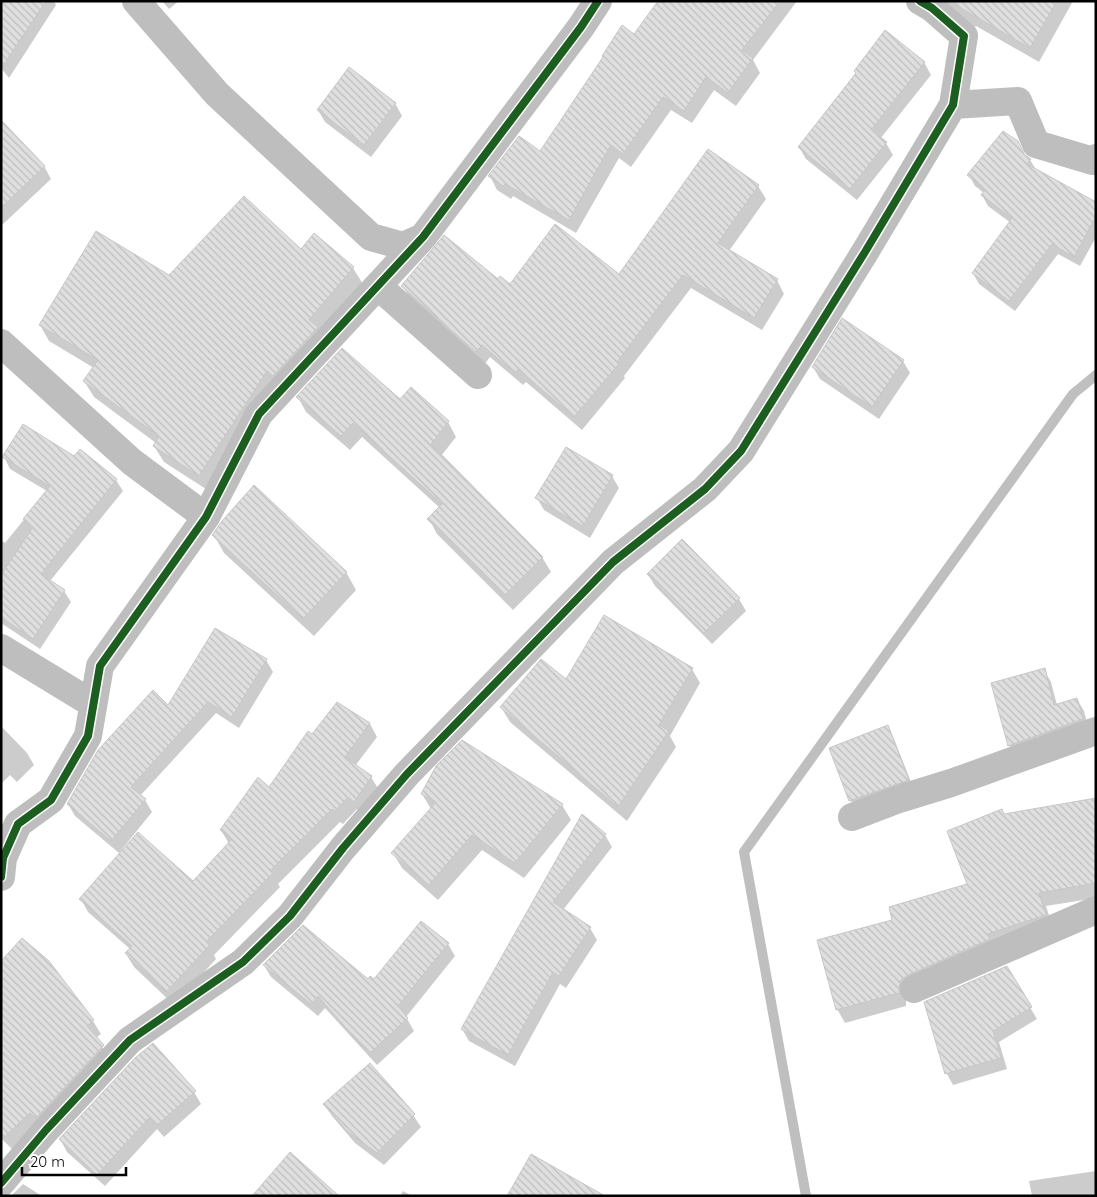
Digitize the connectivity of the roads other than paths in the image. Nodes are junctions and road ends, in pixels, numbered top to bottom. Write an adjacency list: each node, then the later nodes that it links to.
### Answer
1 (136, 1): 6 (street)
2 (598, 1): 6 (street)
3 (920, 1): 4 (street)
4 (953, 105): 5 (street); 18 (street)
5 (1096, 158)
6 (423, 236): 7 (street)
7 (378, 286): 9 (street); 10 (street)
8 (1, 343): 10 (street)
9 (478, 375)
10 (206, 517): 12 (street)
11 (1, 648): 12 (street)
12 (94, 704): 15 (street)
13 (1096, 731): 14 (street)
14 (852, 817)
15 (1, 877)
16 (1096, 910): 17 (street)
17 (914, 989)
18 (1, 1183)

